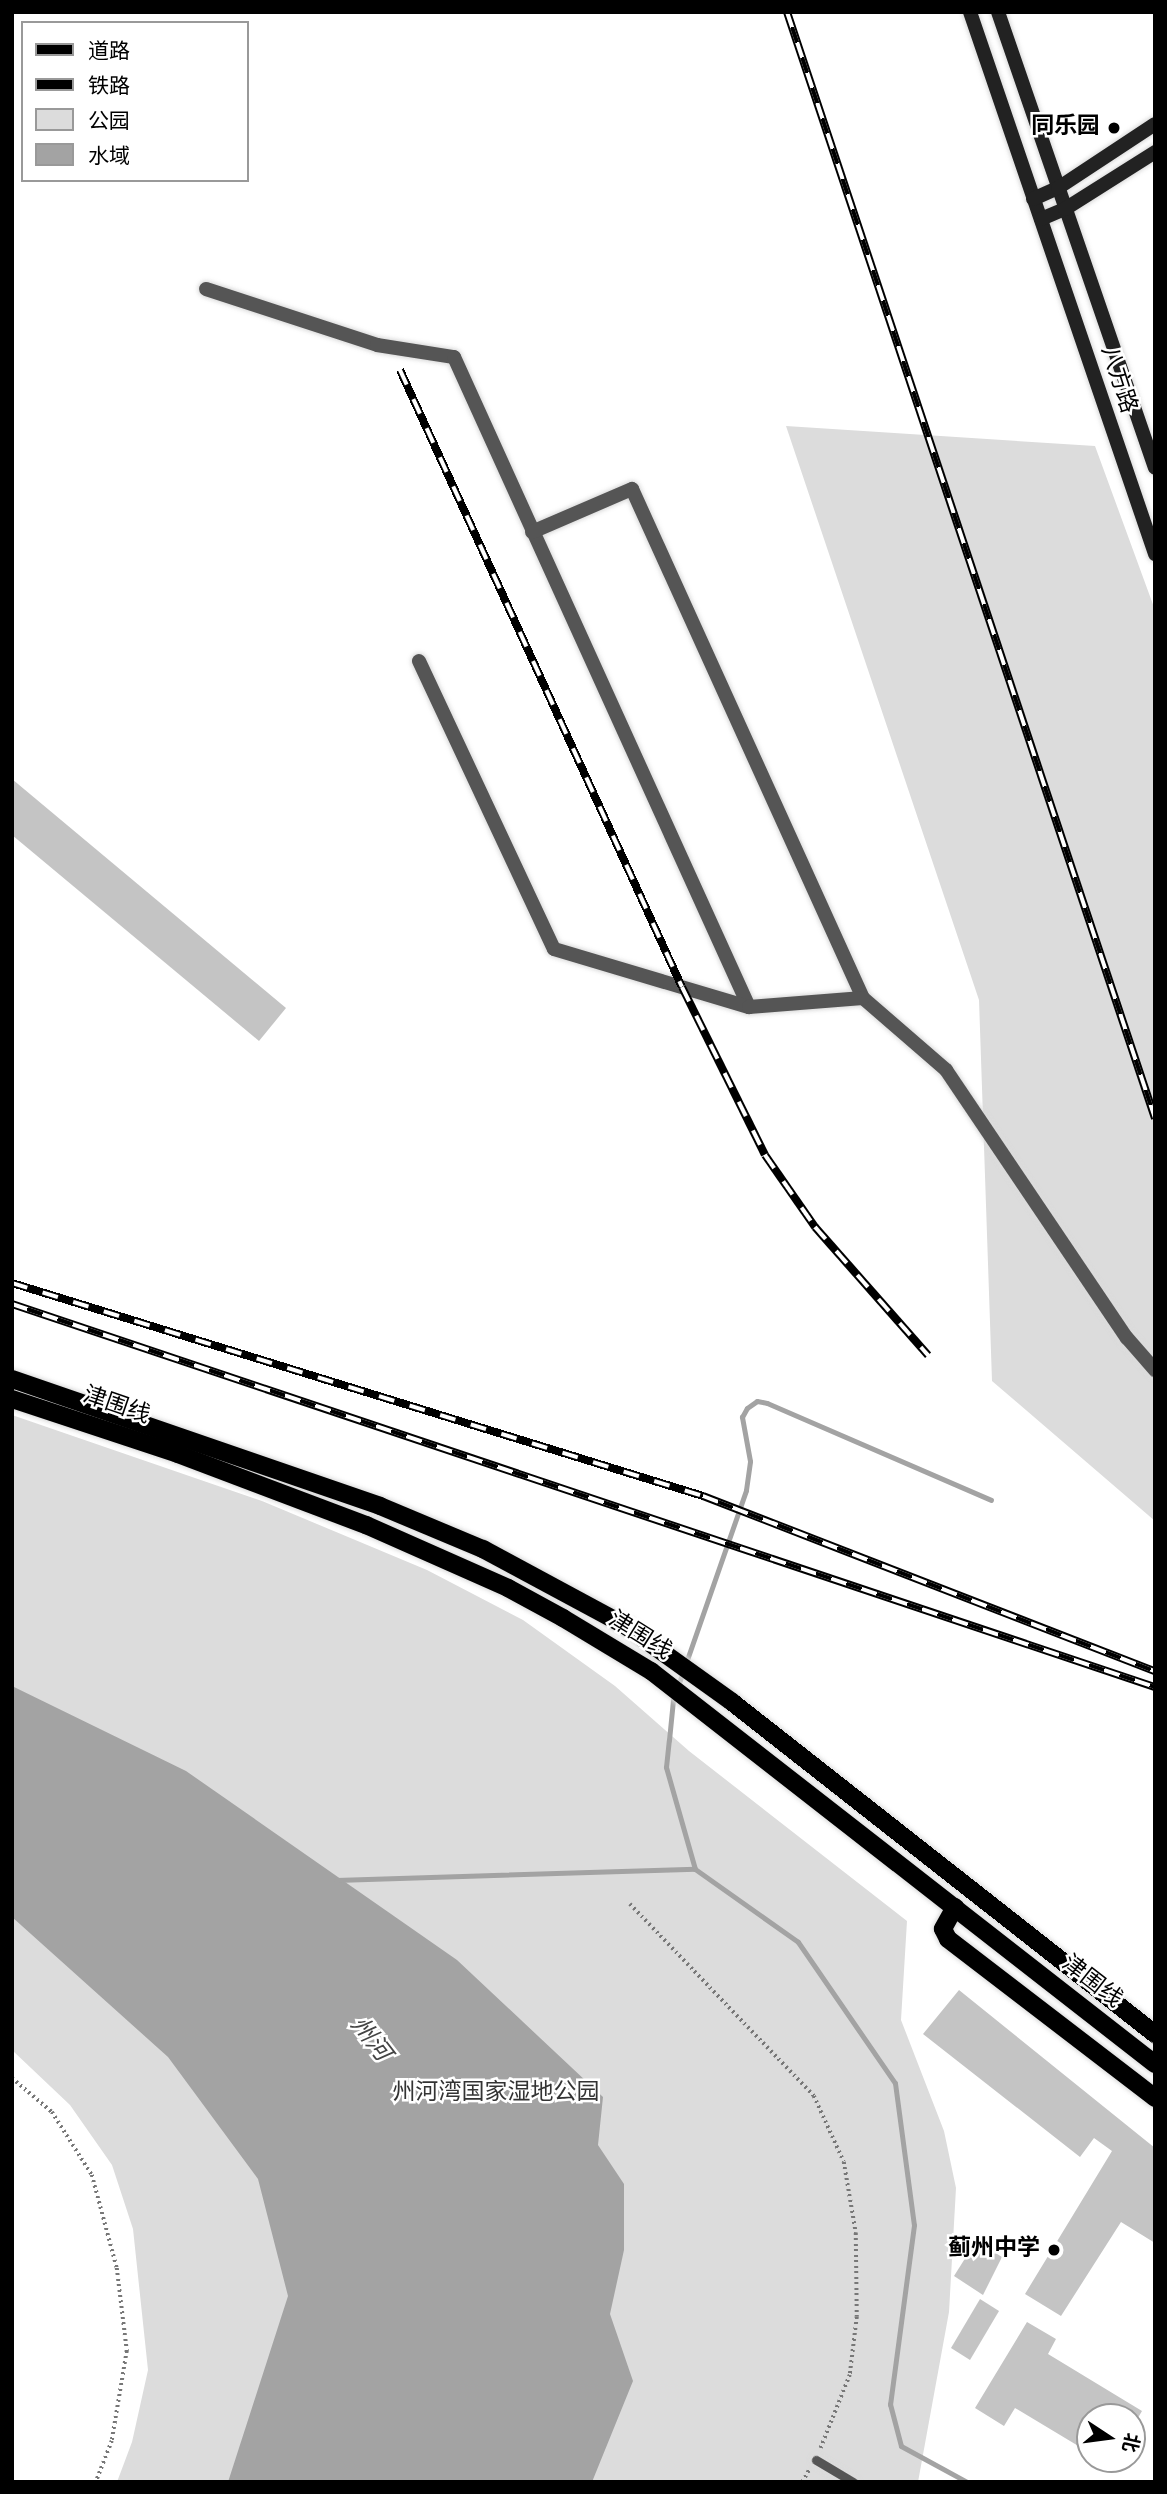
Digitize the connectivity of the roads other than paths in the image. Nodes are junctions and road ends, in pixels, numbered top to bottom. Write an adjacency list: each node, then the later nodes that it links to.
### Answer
1 (970, 12): 6 (main road, 八方路)
2 (998, 12): 5 (main road, 八方路)
3 (1155, 124): 5 (main road)
4 (1155, 152): 7 (main road)
5 (1058, 188): 6 (main road); 7 (main road, 八方路)
6 (1034, 199): 8 (main road, 八方路)
7 (1065, 209): 8 (main road); 10 (main road, 八方路)
8 (1041, 219): 12 (main road, 八方路)
9 (206, 289): 11 (street)
10 (1155, 468)
11 (532, 532): 14 (street); 15 (street)
12 (1155, 554)
13 (419, 661): 15 (street)
14 (863, 998): 15 (street); 16 (street)
15 (749, 1007)
16 (1155, 1370)
17 (12, 1379): 20 (main road, 津围线)
18 (12, 1399): 19 (main road, 津围线)
19 (954, 1907): 21 (main road, 津围线); 22 (main road)
20 (1155, 2034)
21 (1155, 2064)
22 (1155, 2098)
23 (816, 2460): 24 (lane)
24 (853, 2482)

